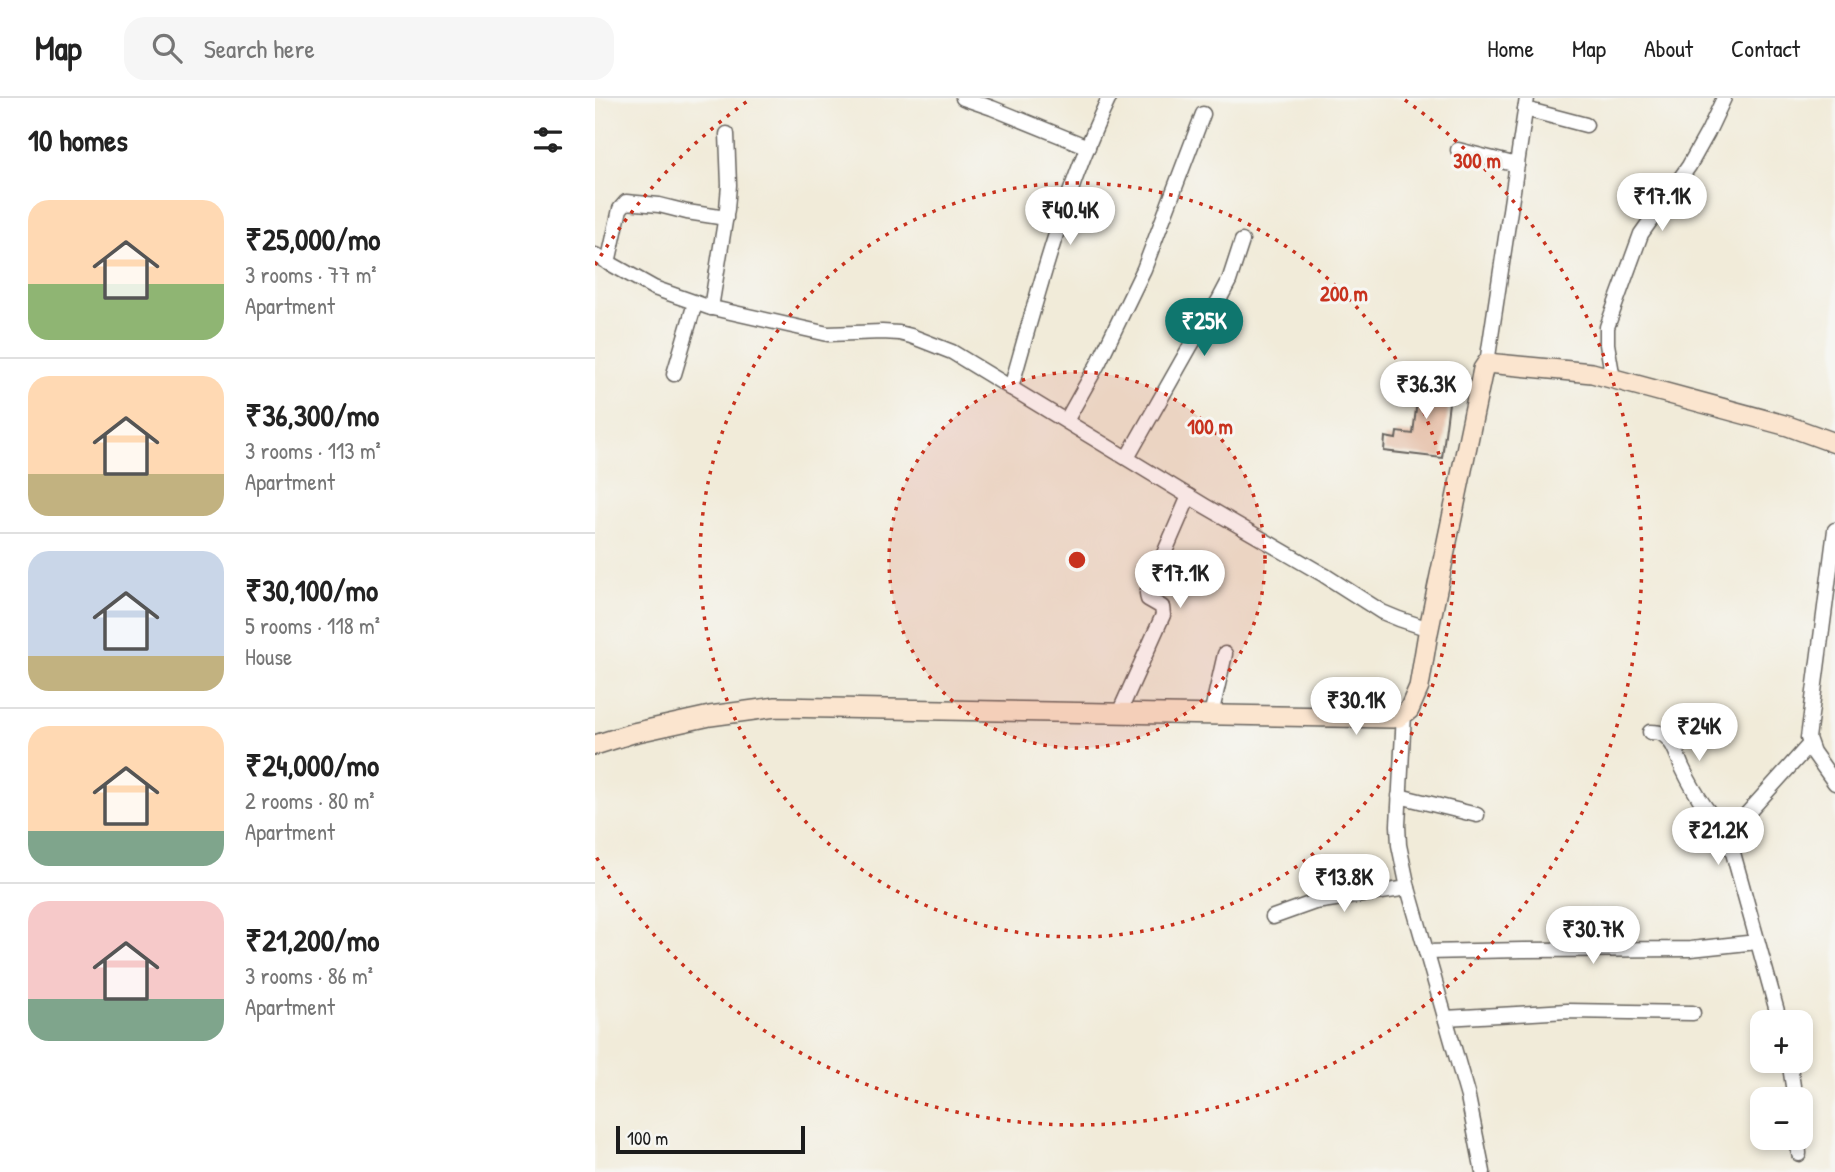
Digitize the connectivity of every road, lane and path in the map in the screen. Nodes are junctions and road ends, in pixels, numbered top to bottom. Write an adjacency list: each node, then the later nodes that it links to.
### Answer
1 (963, 98): 8 (street)
2 (1109, 98): 8 (street)
3 (1724, 98): 18 (street)
4 (1526, 103): 6 (street); 10 (street)
5 (1203, 114): 20 (street)
6 (1586, 125)
7 (727, 134): 11 (street)
8 (1088, 148): 19 (street)
9 (1458, 150): 10 (street)
10 (1517, 165): 16 (street)
11 (726, 218): 13 (street); 15 (street)
12 (1242, 241): 22 (street)
13 (602, 259): 14 (street)
14 (695, 303): 15 (street); 17 (street)
15 (711, 308): 19 (street)
16 (1487, 363): 18 (main road); 25 (main road)
17 (674, 374)
18 (1613, 379): 21 (main road)
19 (1011, 388): 20 (street)
20 (1066, 421): 22 (street)
21 (1835, 443)
22 (1127, 458): 23 (street)
23 (1189, 496): 25 (street); 27 (street)
24 (1835, 530): 32 (street)
25 (1429, 629): 28 (main road)
26 (1225, 653): 29 (street)
27 (1119, 713): 29 (main road); 31 (main road)
28 (1404, 714): 29 (main road); 34 (street)
29 (1210, 715)
30 (1650, 732): 36 (street)
31 (595, 745)
32 (1809, 745): 33 (street); 36 (street)
33 (1835, 783)
34 (1399, 796): 35 (street); 37 (street)
35 (1477, 816)
36 (1730, 836): 39 (street)
37 (1408, 888): 38 (street); 40 (street)
38 (1273, 917)
39 (1757, 942): 40 (street); 41 (street)
40 (1426, 952): 43 (street)
41 (1777, 1010)
42 (1693, 1013): 43 (street)
43 (1445, 1018): 46 (street)
44 (1800, 1150): 45 (street)
45 (1800, 1154)
46 (1483, 1172)

